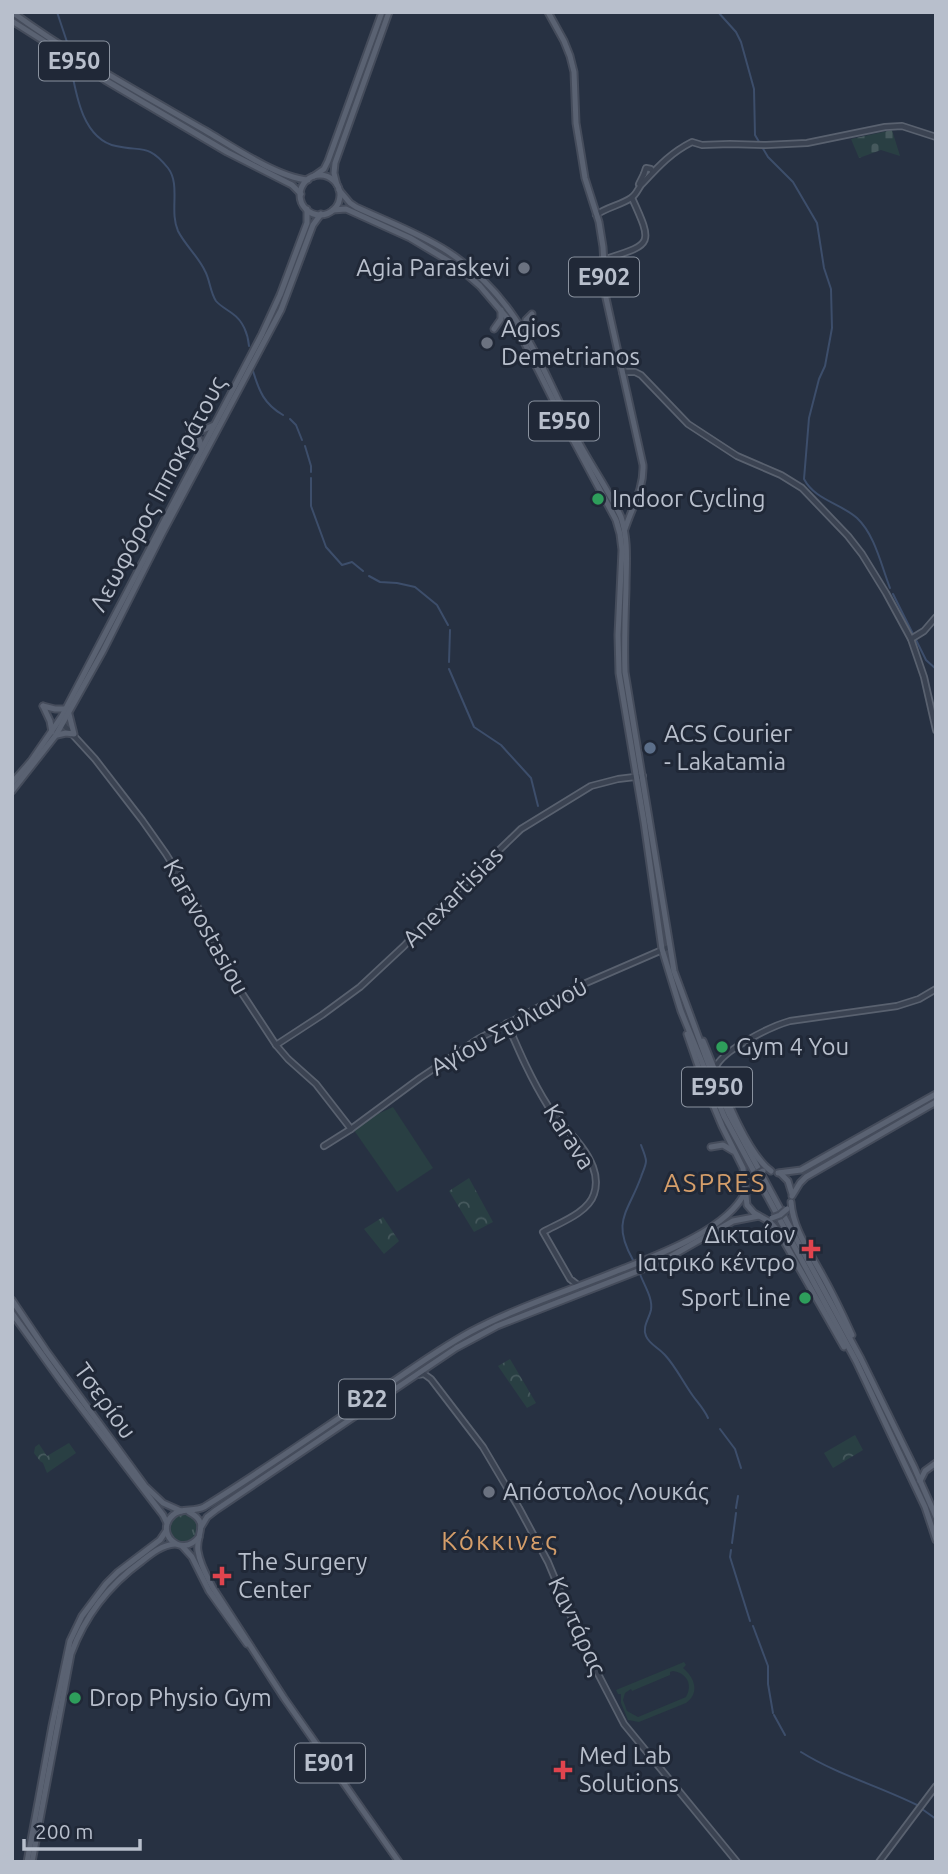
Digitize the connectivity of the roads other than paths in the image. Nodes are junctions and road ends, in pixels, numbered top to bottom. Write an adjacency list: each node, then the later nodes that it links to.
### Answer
1 (12, 12): 7 (main road, E950)
2 (382, 12): 7 (main road)
3 (389, 12): 8 (main road)
4 (548, 12): 14 (main road, E902)
5 (12, 20): 9 (main road, E950)
6 (936, 137): 10 (street)
7 (311, 178): 8 (main road); 9 (main road)
8 (338, 188): 12 (main road); 19 (main road, E950)
9 (301, 194): 11 (main road)
10 (632, 198): 14 (street); 15 (street)
11 (307, 209): 13 (main road); 21 (main road, Λεωφόρος Ιπποκράτους)
12 (333, 210): 13 (main road); 16 (main road, E950)
13 (321, 214): 28 (main road, Λεωφόρος Ιπποκράτους)
14 (596, 215): 15 (main road, E902)
15 (603, 260): 20 (main road, E902)
16 (501, 309): 18 (main road); 24 (main road, E950)
17 (533, 314): 19 (main road)
18 (494, 329)
19 (524, 330): 24 (main road, E950)
20 (622, 372): 23 (main road, E902); 27 (street)
21 (214, 425): 22 (main road, Λεωφόρος Ιπποκράτους); 22 (main road)
22 (201, 449): 28 (main road, Λεωφόρος Ιπποκράτους)
23 (635, 506): 24 (main road); 25 (main road)
24 (619, 519): 25 (main road, E950); 33 (main road, E950)
25 (625, 529): 33 (main road, E950)
26 (936, 617): 27 (street)
27 (914, 638): 30 (street)
28 (67, 711): 29 (main road, Λεωφόρος Ιπποκράτους); 31 (main road, Λεωφόρος Ιπποκράτους); 31 (main road); 32 (main road)
29 (62, 725): 31 (main road, Λεωφόρος Ιπποκράτους); 32 (street, Karavostasiou)
30 (936, 730)
31 (54, 734): 32 (main road); 34 (main road, Λεωφόρος Ιπποκράτους); 35 (main road)
32 (74, 734): 42 (street, Karavostasiou)
33 (639, 776): 36 (main road, E950); 37 (main road, E950); 42 (street, Anexartisias)
34 (12, 783)
35 (12, 791)
36 (669, 947): 37 (street, Αγίου Στυλιανού); 39 (main road, E950)
37 (662, 949): 40 (main road, E950); 41 (street, Αγίου Στυλιανού)
38 (936, 989): 43 (street)
39 (685, 1004): 44 (main road, E950); 61 (main road, E950)
40 (683, 1014): 51 (main road, E950); 61 (main road, E950)
41 (508, 1023): 48 (street, Αγίου Στυλιανού); 56 (street, Karava)
42 (276, 1045): 48 (street, Karavostasiou)
43 (730, 1052): 44 (street); 45 (street)
44 (708, 1053): 45 (main road, E950)
45 (715, 1070): 52 (main road, E950)
46 (936, 1094): 52 (main road)
47 (936, 1102): 54 (main road)
48 (351, 1129): 49 (street, Αγίου Στυλιανού)
49 (324, 1146)
50 (711, 1147): 51 (main road)
51 (736, 1153): 53 (main road, E950)
52 (775, 1172): 53 (main road, bridge); 54 (main road)
53 (746, 1190): 55 (main road); 57 (main road, B22)
54 (792, 1199): 55 (main road, bridge); 61 (main road, E950)
55 (761, 1217): 61 (main road, E950); 62 (main road, B22)
56 (570, 1279): 57 (street); 58 (street)
57 (579, 1286): 58 (main road, B22)
58 (568, 1291): 69 (main road, B22)
59 (12, 1300): 68 (main road, Τσερίου)
60 (12, 1313): 71 (main road, Τσερίου)
61 (858, 1360): 66 (main road, E950); 75 (main road, E950)
62 (431, 1364): 63 (main road, B22); 64 (street)
63 (415, 1375): 64 (street); 72 (main road, B22)
64 (431, 1379): 82 (street, Καντάρας)
65 (933, 1465): 66 (main road); 67 (main road)
66 (914, 1467): 67 (main road, E950)
67 (920, 1481): 70 (main road, E950)
68 (181, 1511): 69 (main road); 71 (main road)
69 (188, 1511): 72 (main road)
70 (936, 1517)
71 (167, 1524): 73 (main road)
72 (201, 1527): 74 (main road)
73 (166, 1531): 76 (main road); 79 (main road)
74 (199, 1537): 76 (main road); 77 (main road, E901)
75 (936, 1540)
76 (179, 1545): 77 (main road, E901); 80 (main road)
77 (256, 1655): 81 (main road, E901)
78 (936, 1786): 83 (street)
79 (27, 1862)
80 (32, 1862)
81 (399, 1862)
82 (737, 1862)
83 (879, 1862)

